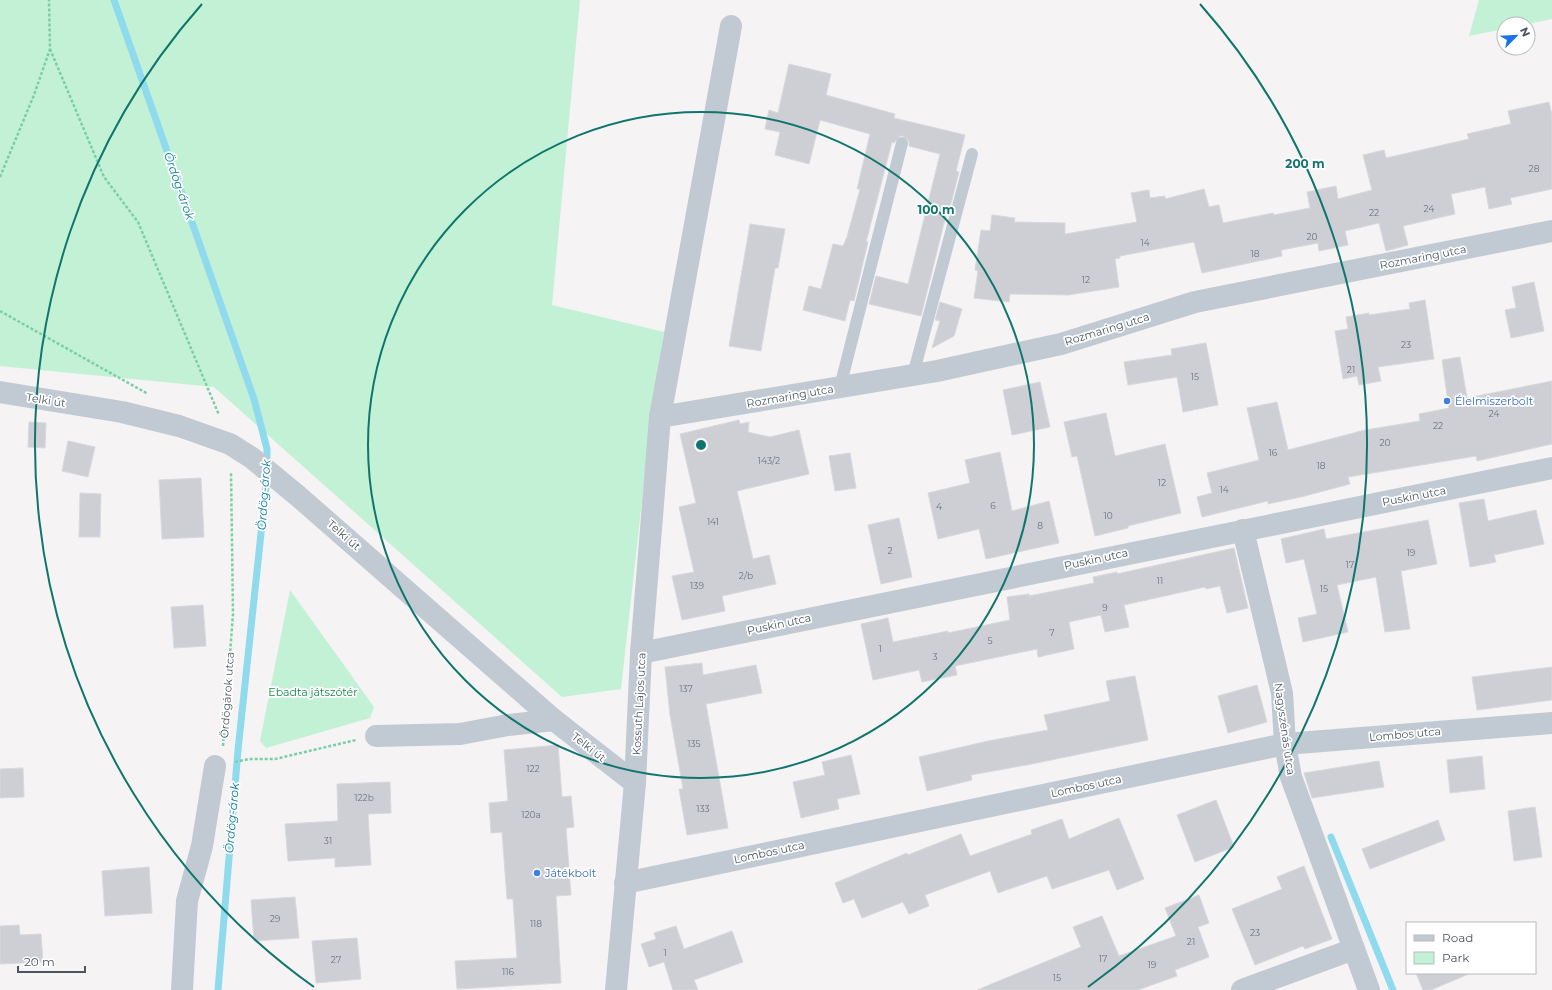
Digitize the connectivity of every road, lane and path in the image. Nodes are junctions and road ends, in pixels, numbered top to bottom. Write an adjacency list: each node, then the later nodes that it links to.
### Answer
1 (49, 0): 3 (path)
2 (731, 26): 13 (street, Kossuth Lajos utca)
3 (50, 49): 6 (path); 14 (path)
4 (902, 142): 10 (lane)
5 (972, 154): 9 (lane)
6 (0, 176)
7 (1552, 231): 9 (street, Rozmaring utca)
8 (0, 311): 12 (path)
9 (912, 374): 10 (street, Rozmaring utca)
10 (840, 387): 13 (street, Rozmaring utca)
11 (0, 392): 14 (street, Telki út)
12 (152, 396)
13 (660, 417): 17 (street, Kossuth Lajos utca)
14 (230, 444): 18 (street, Telki út); 23 (path, Ördögárok utca)
15 (1552, 468): 16 (street, Puskin utca)
16 (1243, 530): 17 (street, Puskin utca); 21 (street, Nagyszénás utca)
17 (641, 652): 24 (street, Kossuth Lajos utca)
18 (554, 720): 20 (street); 24 (street, Telki út)
19 (1552, 722): 21 (street, Lombos utca)
20 (376, 736): 22 (path)
21 (1285, 744): 25 (street, Lombos utca); 26 (street, Nagyszénás utca)
22 (249, 759)
23 (216, 766): 27 (street)
24 (635, 783): 25 (street, Kossuth Lajos utca)
25 (625, 883): 28 (street, Kossuth Lajos utca)
26 (1354, 949): 29 (street); 30 (street, Nagyszénás utca)
27 (182, 990)
28 (616, 990)
29 (1242, 990)
30 (1369, 990)

